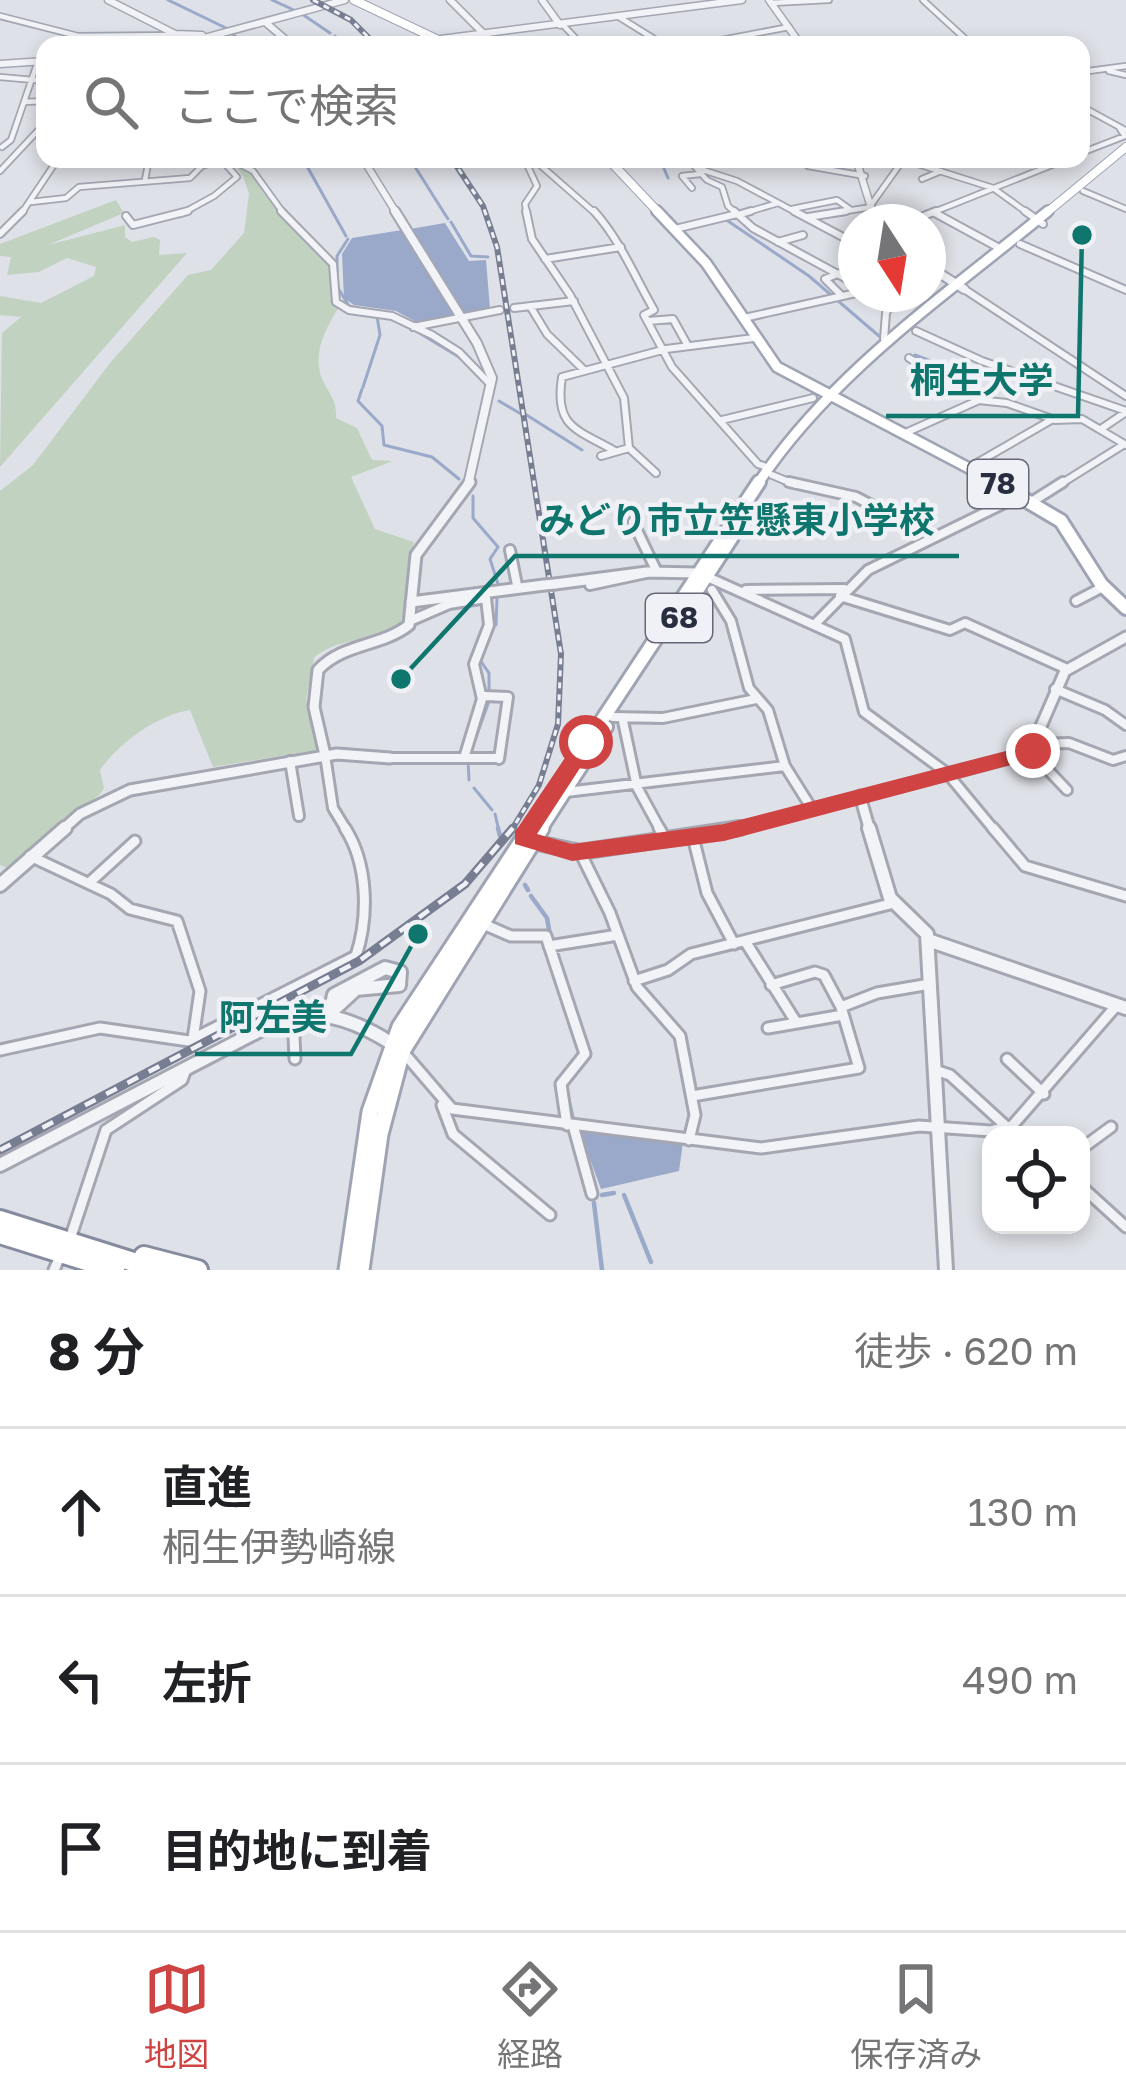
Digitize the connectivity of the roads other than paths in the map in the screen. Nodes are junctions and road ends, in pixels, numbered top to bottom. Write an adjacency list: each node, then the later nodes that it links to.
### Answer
1 (108, 0): 18 (street)
2 (345, 0): 14 (street)
3 (355, 0): 22 (main road)
4 (450, 0): 17 (street)
5 (542, 0): 15 (street)
6 (674, 0): 11 (street)
7 (742, 0): 11 (street)
8 (830, 0): 10 (street)
9 (923, 0): 29 (street)
10 (770, 2): 16 (street)
11 (681, 9): 13 (street)
12 (0, 16): 18 (street)
13 (619, 17): 15 (street); 26 (street)
14 (265, 22): 19 (street); 21 (street)
15 (561, 25): 17 (street); 25 (street)
16 (789, 27): 27 (street); 28 (street)
17 (482, 31): 23 (street); 24 (street)
18 (180, 35): 19 (street)
19 (215, 35): 20 (street)
20 (211, 36)
21 (281, 36)
22 (428, 36)
23 (465, 36)
24 (487, 36)
25 (573, 36)
26 (647, 36)
27 (742, 36)
28 (795, 36)
29 (962, 36)
30 (36, 61): 31 (street)
31 (0, 64)
32 (1126, 66): 33 (street)
33 (1101, 69): 35 (street); 36 (street)
34 (36, 71): 38 (street)
35 (1090, 71)
36 (1126, 75)
37 (0, 77): 38 (street)
38 (31, 79): 39 (street); 41 (street)
39 (36, 80)
40 (36, 101): 41 (street)
41 (24, 102): 45 (street)
42 (1090, 111): 43 (street)
43 (1123, 130): 46 (street)
44 (36, 133): 64 (street)
45 (2, 147)
46 (1090, 150)
47 (1126, 151): 73 (main road, 68); 87 (main road, 68)
48 (50, 168): 74 (street)
49 (147, 168): 70 (street)
50 (200, 168): 70 (street)
51 (230, 168): 84 (street)
52 (246, 168): 112 (street)
53 (369, 168): 109 (street)
54 (529, 168): 96 (street)
55 (544, 168): 94 (street)
56 (616, 168): 88 (main road, 78)
57 (697, 168): 65 (street)
58 (819, 168): 67 (street)
59 (861, 168): 67 (street)
60 (897, 168): 78 (street)
61 (932, 168): 66 (street)
62 (967, 168): 68 (street)
63 (1045, 168): 72 (street)
64 (0, 171)
65 (700, 171): 71 (street); 75 (street); 83 (street)
66 (941, 171): 68 (street); 69 (street)
67 (865, 176): 77 (street)
68 (956, 176): 72 (street)
69 (922, 179)
70 (145, 180): 74 (street)
71 (692, 188)
72 (994, 189): 80 (street); 87 (street)
73 (1083, 191): 79 (street); 87 (main road, 68)
74 (31, 202): 89 (street)
75 (778, 203): 81 (street); 83 (street)
76 (844, 204): 81 (street)
77 (872, 204)
78 (873, 204)
79 (1126, 208)
80 (946, 209)
81 (791, 210): 85 (street)
82 (838, 212): 85 (street)
83 (739, 214): 88 (street); 92 (street)
84 (126, 216)
85 (806, 218): 91 (street)
86 (946, 219): 95 (street)
87 (1040, 223): 93 (main road, 68); 95 (main road, 68)
88 (675, 230): 110 (main road, 78)
89 (0, 234)
90 (803, 235): 92 (street)
91 (838, 235)
92 (776, 242): 97 (street)
93 (1020, 244): 100 (main road, 68); 101 (street)
94 (621, 247): 96 (street); 111 (street)
95 (1003, 250): 100 (main road, 68)
96 (544, 259): 104 (street)
97 (838, 272)
98 (838, 274): 102 (street)
99 (946, 278): 100 (street)
100 (961, 288): 113 (main road, 68); 116 (main road, 68); 124 (street)
101 (1126, 290)
102 (838, 292)
103 (838, 297): 110 (street)
104 (574, 302): 105 (street); 121 (street)
105 (530, 306): 106 (street); 122 (street)
106 (514, 308)
107 (500, 310): 109 (street)
108 (887, 312): 116 (street)
109 (461, 317): 112 (street); 115 (street)
110 (742, 319): 114 (main road, 78)
111 (648, 321): 117 (street); 119 (street)
112 (412, 327): 118 (street)
113 (916, 331): 126 (main road, 68); 128 (street)
114 (754, 338): 117 (street); 126 (main road, 78)
115 (476, 343): 118 (street); 123 (street)
116 (890, 343): 126 (main road, 68)
117 (688, 346): 119 (street)
118 (451, 348): 123 (street)
119 (661, 350): 121 (street); 130 (street)
120 (909, 358): 127 (street)
121 (607, 364): 122 (street); 134 (street)
122 (583, 369): 135 (street)
123 (493, 384): 154 (street)
124 (1126, 396)
125 (813, 398): 130 (street)
126 (831, 398): 132 (main road, 78); 138 (main road, 68)
127 (978, 400): 129 (street); 132 (street)
128 (1126, 411): 131 (street)
129 (1053, 419): 131 (street); 137 (street)
130 (722, 420): 138 (street)
131 (1101, 429): 133 (street)
132 (901, 436): 137 (main road, 78)
133 (1125, 445): 140 (street)
134 (629, 448): 135 (street); 139 (street)
135 (615, 452): 136 (street)
136 (601, 456)
137 (967, 469): 140 (main road, 78)
138 (770, 472): 142 (street); 145 (main road, 68)
139 (656, 473)
140 (1027, 498): 142 (street); 149 (main road, 78)
141 (633, 522): 144 (street)
142 (932, 537): 151 (street)
143 (510, 550): 147 (street)
144 (652, 572): 145 (street); 146 (street); 148 (street)
145 (706, 579): 150 (street); 162 (street); 163 (main road, 68); 175 (main road, 68)
146 (549, 584): 147 (street); 152 (street)
147 (517, 585): 152 (street)
148 (590, 585)
149 (1101, 588): 153 (street); 155 (main road, 78)
150 (744, 591): 151 (street); 157 (street)
151 (843, 593): 157 (street); 159 (street)
152 (453, 597): 154 (street)
153 (1076, 601)
154 (411, 602): 156 (street)
155 (1126, 608)
156 (412, 620): 161 (street); 166 (street)
157 (816, 623): 172 (street)
158 (1126, 638): 159 (street)
159 (1067, 669): 160 (street)
160 (1054, 688): 164 (street); 165 (street)
161 (484, 696): 169 (street); 169 (street)
162 (756, 699): 163 (street); 171 (street)
163 (618, 719): 173 (street); 175 (main road, 68)
164 (1126, 725)
165 (1032, 746): 167 (street); 172 (street); 174 (street)
166 (326, 755): 168 (street); 170 (street); 204 (street)
167 (1126, 756)
168 (390, 758): 169 (street)
169 (464, 758)
170 (290, 761): 178 (street); 184 (street)
171 (784, 766): 173 (street); 177 (street)
172 (949, 776): 176 (street); 188 (street)
173 (637, 787): 175 (street); 180 (street)
174 (1067, 790)
175 (559, 793): 181 (main road, 68)
176 (860, 796): 177 (street); 189 (street)
177 (812, 811): 179 (street)
178 (299, 815)
179 (692, 837): 180 (street); 193 (street)
180 (665, 839): 183 (street)
181 (528, 840): 183 (street); 190 (main road, 68); 205 (main road, 68)
182 (135, 841): 186 (street)
183 (580, 852): 191 (street)
184 (30, 856): 185 (street); 186 (street)
185 (6, 874): 187 (street)
186 (89, 884): 204 (street)
187 (0, 885)
188 (1126, 896)
189 (894, 903): 192 (street); 193 (street)
190 (481, 923): 194 (street); 205 (main road, 68)
191 (618, 935): 194 (street); 195 (street)
192 (928, 940): 196 (street); 198 (street)
193 (740, 943): 195 (street); 197 (street)
194 (549, 946): 214 (street)
195 (633, 981): 212 (street)
196 (931, 984): 199 (street); 210 (street)
197 (771, 985): 199 (street); 202 (street)
198 (1121, 1006): 211 (street)
199 (842, 1011): 202 (street); 212 (street)
200 (330, 1013): 200 (street); 201 (street); 205 (street)
201 (292, 1014): 207 (street); 209 (street)
202 (796, 1022): 203 (street)
203 (768, 1028)
204 (193, 1039): 206 (street)
205 (397, 1047): 213 (street); 234 (main road, 68); 235 (main road, 68)
206 (0, 1050)
207 (295, 1059)
208 (1007, 1059): 211 (street)
209 (185, 1068): 222 (street); 229 (street)
210 (938, 1071): 215 (street); 217 (street)
211 (1044, 1094): 216 (street)
212 (692, 1096): 220 (street)
213 (442, 1105): 214 (street); 225 (street)
214 (570, 1125): 220 (street); 223 (street)
215 (1009, 1126)
216 (1017, 1126)
217 (942, 1127): 219 (street); 220 (street); 236 (street)
218 (1111, 1127): 221 (street)
219 (982, 1129)
220 (689, 1140)
221 (1090, 1142)
222 (0, 1165)
223 (592, 1194)
224 (1090, 1194): 227 (street)
225 (550, 1215)
226 (0, 1220): 229 (highway)
227 (1126, 1227)
228 (0, 1234): 229 (highway)
229 (61, 1255): 230 (highway); 231 (highway); 232 (highway); 233 (highway)
230 (89, 1270)
231 (115, 1270)
232 (160, 1270)
233 (198, 1270)
234 (347, 1270)
235 (362, 1270)
236 (946, 1270)

